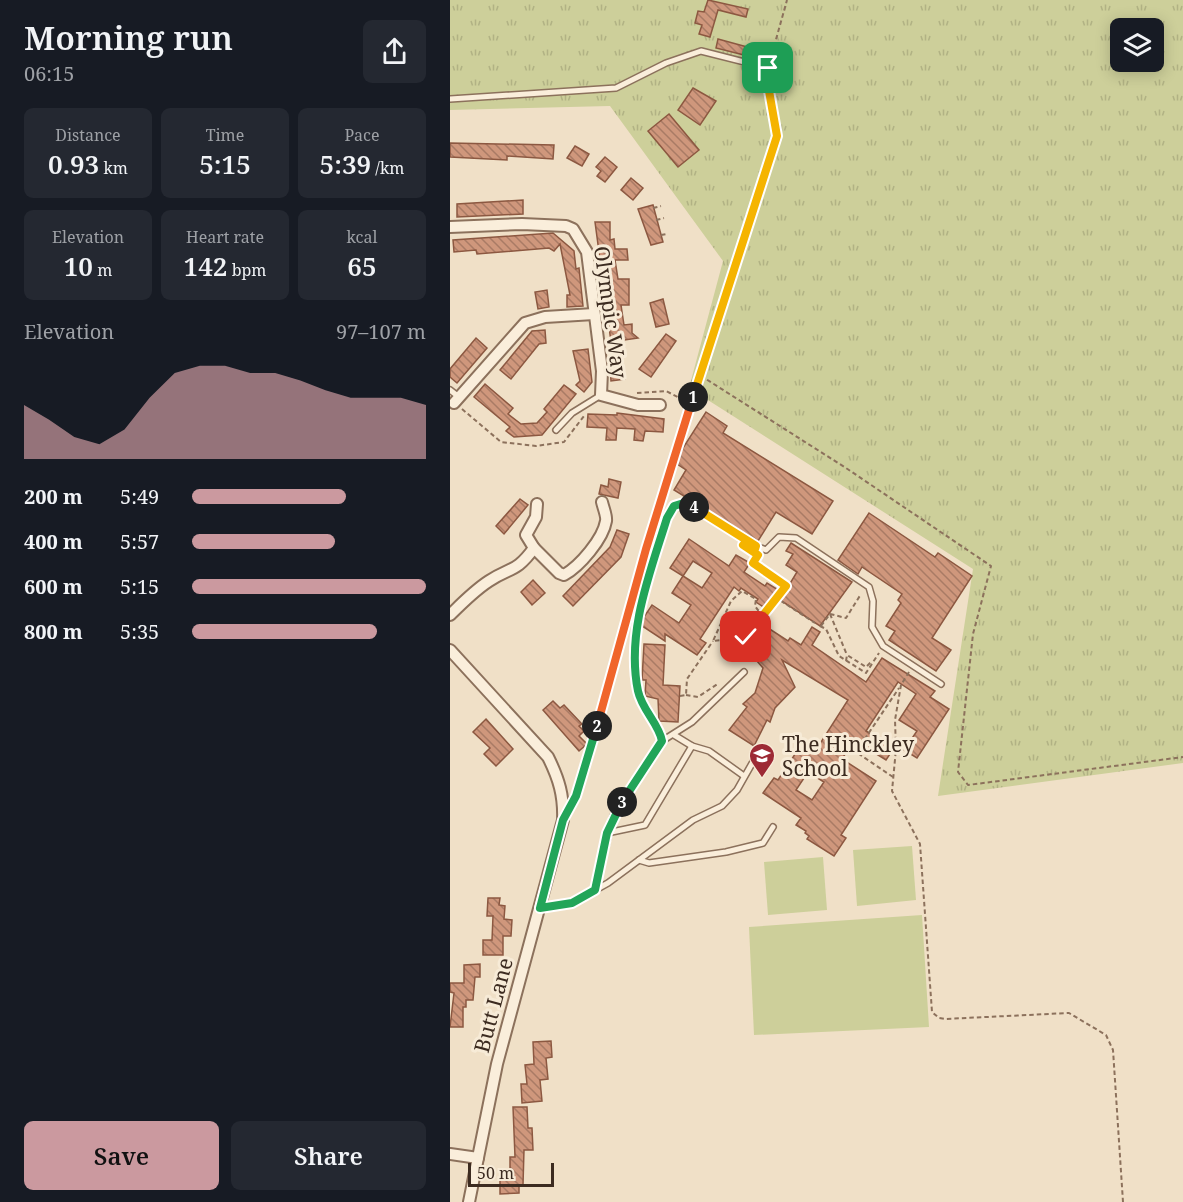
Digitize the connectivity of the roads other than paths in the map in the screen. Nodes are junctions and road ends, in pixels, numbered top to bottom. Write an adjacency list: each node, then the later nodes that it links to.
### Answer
1 (768, 68): 2 (lane)
2 (450, 99)
3 (450, 227): 4 (street, Olympic Way)
4 (594, 314): 6 (street, Olympic Way); 7 (street)
5 (450, 390): 7 (lane)
6 (601, 395): 8 (street, Olympic Way); 9 (lane)
7 (457, 400)
8 (660, 405)
9 (556, 430)
10 (602, 502): 12 (street)
11 (537, 504): 12 (street)
12 (534, 548): 13 (street)
13 (450, 615)
14 (450, 650): 26 (street, Butt Lane)
15 (744, 672): 17 (lane)
16 (941, 684): 18 (lane)
17 (674, 735): 18 (lane); 19 (lane)
18 (662, 741): 23 (lane)
19 (692, 746): 21 (lane); 23 (lane)
20 (754, 760): 21 (lane)
21 (744, 776): 24 (lane)
22 (773, 827): 24 (lane)
23 (607, 833): 25 (lane)
24 (639, 860): 25 (lane)
25 (595, 890): 26 (lane)
26 (540, 908): 28 (street, Butt Lane)
27 (450, 1154): 28 (street)
28 (478, 1158): 29 (street, Butt Lane)
29 (469, 1202)

